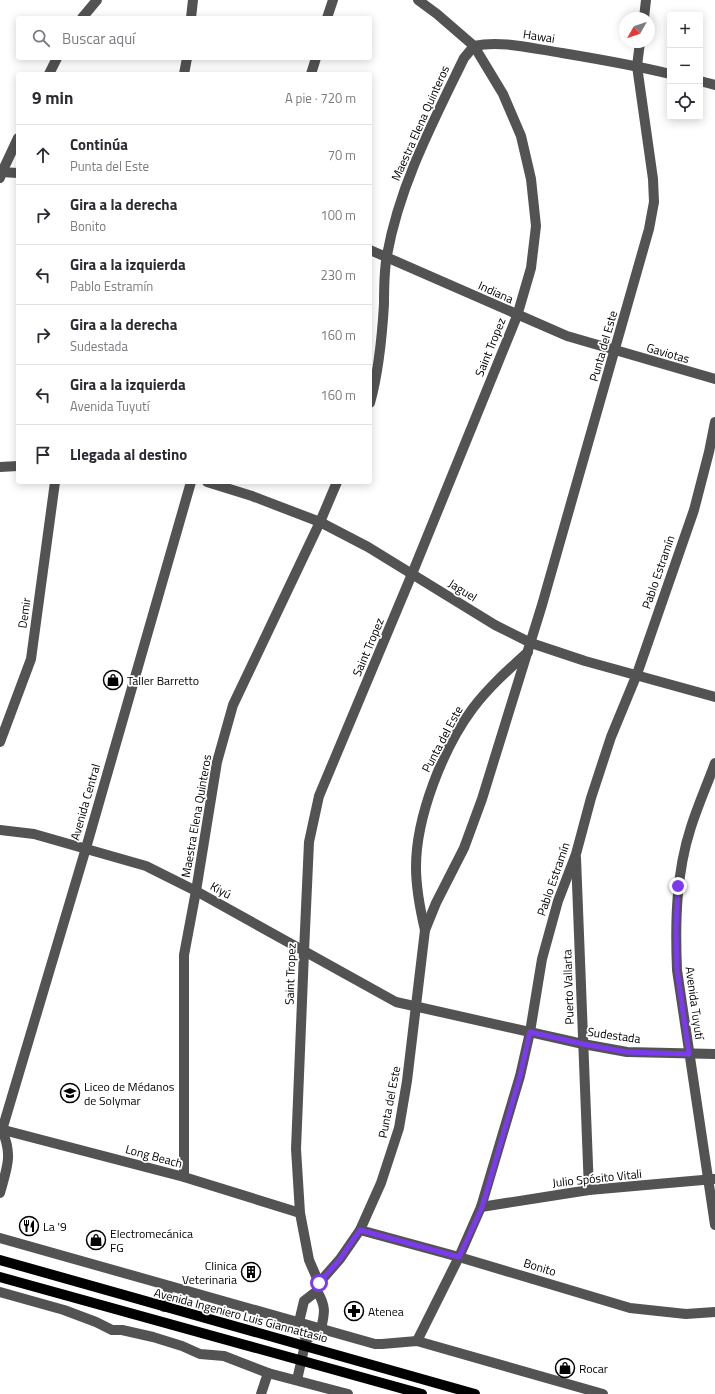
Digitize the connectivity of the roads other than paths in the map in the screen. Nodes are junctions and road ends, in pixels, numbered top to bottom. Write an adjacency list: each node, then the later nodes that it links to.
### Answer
1 (97, 0): 7 (street)
2 (193, 0): 8 (street)
3 (333, 0): 9 (street)
4 (418, 0): 10 (street)
5 (646, 0): 6 (street)
6 (645, 12)
7 (84, 16)
8 (191, 16)
9 (329, 16)
10 (474, 46): 15 (street, Hawai); 26 (street, Maestra Elena Quinteros); 27 (street, Saint Tropez)
11 (639, 48): 15 (street, Punta del Este)
12 (56, 60): 16 (street)
13 (187, 60): 17 (street)
14 (315, 60): 18 (street)
15 (637, 66): 19 (street, Hawai); 28 (street, Punta del Este)
16 (50, 72)
17 (184, 72)
18 (312, 72)
19 (667, 73)
20 (703, 82): 21 (street)
21 (715, 85)
22 (16, 142): 24 (street)
23 (16, 173): 24 (street)
24 (1, 174)
25 (372, 251): 26 (street, Indiana)
26 (386, 257): 27 (street, Indiana); 30 (street, Maestra Elena Quinteros)
27 (517, 316): 28 (street, Indiana); 39 (street, Saint Tropez)
28 (615, 351): 29 (street, Gaviotas); 40 (street, Punta del Este)
29 (715, 379)
30 (372, 395)
31 (715, 422): 41 (street, Pablo Estramín)
32 (16, 466): 33 (street)
33 (0, 467)
34 (55, 484): 43 (street, Demir)
35 (190, 484): 46 (street, Avenida Central)
36 (213, 484): 38 (street, Jaguel)
37 (336, 484): 38 (street, Maestra Elena Quinteros)
38 (320, 522): 39 (street, Jaguel); 48 (street, Maestra Elena Quinteros)
39 (412, 574): 40 (street, Jaguel); 50 (street, Saint Tropez)
40 (530, 648): 41 (street, Jaguel); 49 (street, Punta del Este); 49 (street, Punta del Este)
41 (636, 674): 42 (street, Jaguel); 47 (street, Pablo Estramín)
42 (715, 697)
43 (0, 742)
44 (715, 764): 54 (street, Avenida Tuyutí)
45 (0, 830): 46 (street, Kiyú)
46 (86, 848): 48 (street, Kiyú); 56 (street, Avenida Central)
47 (576, 854): 52 (street, Pablo Estramín); 53 (street, Puerto Vallarta)
48 (196, 891): 50 (street, Kiyú); 57 (street, Maestra Elena Quinteros)
49 (425, 930): 51 (street, Punta del Este)
50 (304, 952): 51 (street, Kiyú); 62 (street, Saint Tropez)
51 (417, 1007): 52 (street, Sudestada); 64 (street, Punta del Este)
52 (530, 1032): 53 (street, Sudestada); 61 (street, Pablo Estramín)
53 (583, 1044): 54 (street, Sudestada); 59 (street, Puerto Vallarta)
54 (689, 1054): 55 (street, Sudestada); 58 (street, Avenida Tuyutí)
55 (715, 1054)
56 (1, 1130): 57 (street, Long Beach); 60 (street)
57 (184, 1178): 62 (street, Long Beach)
58 (712, 1180): 59 (street, Julio Spósito Vitali); 63 (street, Avenida Tuyutí)
59 (589, 1190): 61 (street, Julio Spósito Vitali)
60 (0, 1193)
61 (482, 1207): 66 (street, Pablo Estramín)
62 (300, 1213): 70 (street, Saint Tropez)
63 (715, 1225)
64 (360, 1230): 66 (street, Bonito); 70 (street, Punta del Este)
65 (0, 1238): 69 (street, Avenida Ingeniero Luis Giannattasio)
66 (459, 1257): 73 (street, Bonito); 76 (street, Pablo Estramín)
67 (0, 1260): 72 (main road, Avenida Ingeniero Luis Giannattasio)
68 (0, 1277): 78 (main road)
69 (169, 1286): 72 (street); 74 (street, Avenida Ingeniero Luis Giannattasio)
70 (318, 1287): 74 (street, Punta del Este); 75 (street, Saint Tropez)
71 (0, 1292): 79 (street)
72 (164, 1307): 77 (main road, Avenida Ingeniero Luis Giannattasio)
73 (715, 1312)
74 (299, 1322): 75 (street, Avenida Ingeniero Luis Giannattasio); 77 (street)
75 (321, 1329): 76 (street, Avenida Ingeniero Luis Giannattasio); 77 (street)
76 (417, 1341): 85 (street, Avenida Ingeniero Luis Giannattasio)
77 (305, 1343): 78 (street); 84 (main road, Avenida Ingeniero Luis Giannattasio)
78 (301, 1360): 80 (street); 83 (main road)
79 (268, 1372): 80 (street); 81 (street)
80 (297, 1380): 82 (street)
81 (261, 1394)
82 (348, 1394)
83 (422, 1394)
84 (475, 1394)
85 (603, 1394)

